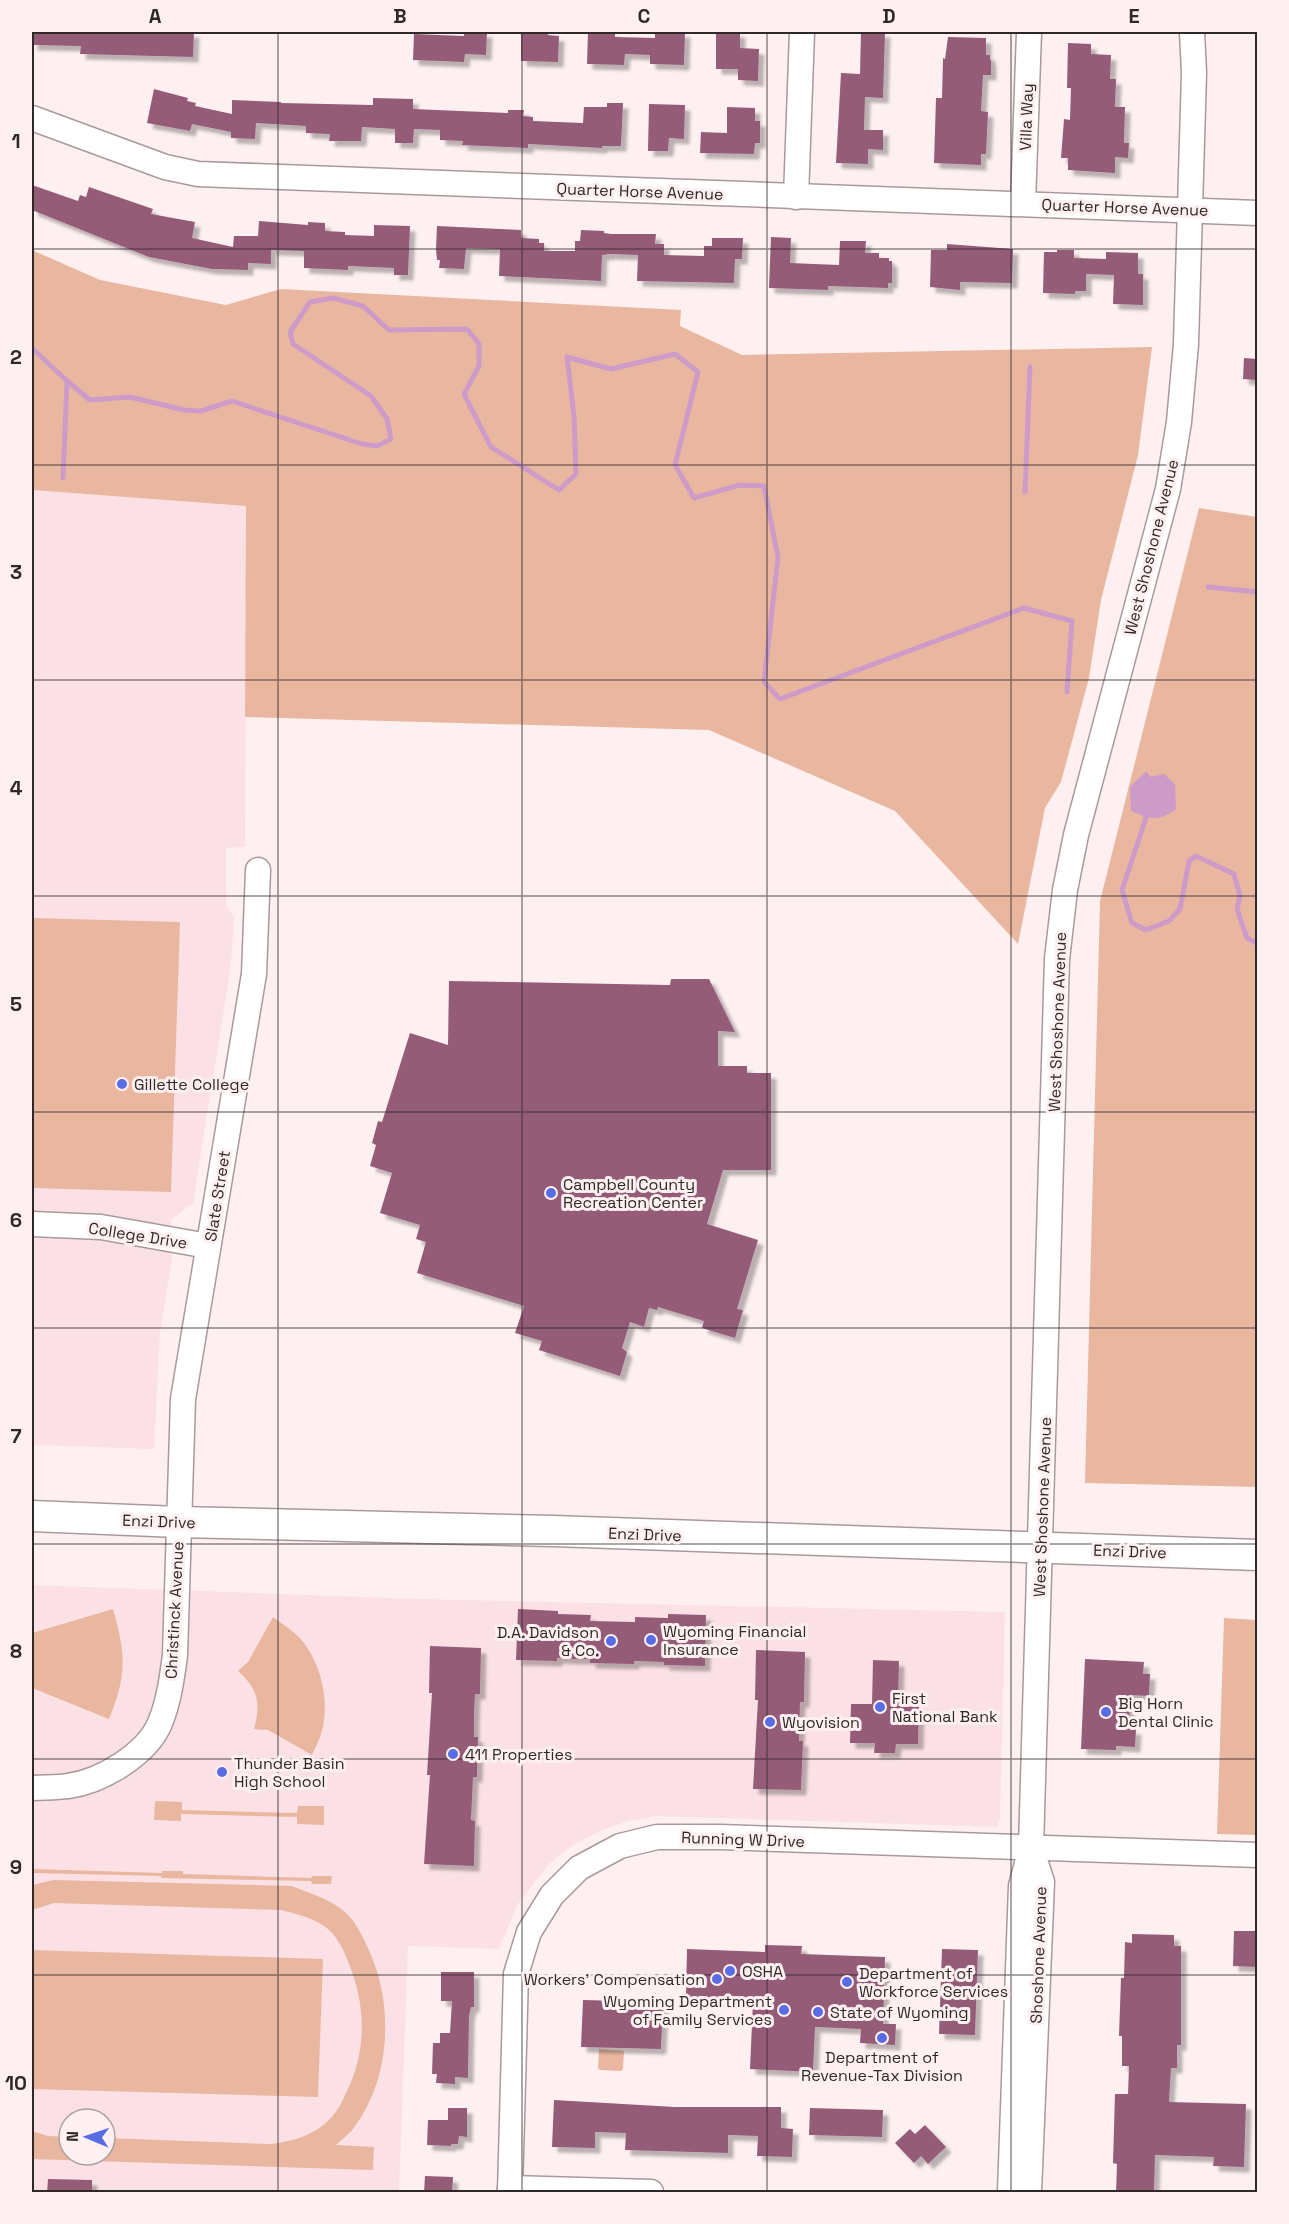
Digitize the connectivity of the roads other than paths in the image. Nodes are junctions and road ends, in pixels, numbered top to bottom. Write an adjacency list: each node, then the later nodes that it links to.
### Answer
1 (802, 32): 5 (street)
2 (1029, 32): 6 (street, Villa Way)
3 (1192, 32): 7 (street, West Shoshone Avenue)
4 (32, 118): 5 (street, Quarter Horse Avenue)
5 (796, 197): 6 (street, Quarter Horse Avenue)
6 (1023, 203): 7 (street, Quarter Horse Avenue)
7 (1190, 210): 8 (street, Quarter Horse Avenue); 14 (street, West Shoshone Avenue)
8 (1257, 213)
9 (258, 870): 11 (street, Slate Street)
10 (32, 1224): 11 (street, College Drive)
11 (208, 1246): 13 (street, Slate Street)
12 (32, 1516): 13 (main road, Enzi Drive)
13 (178, 1522): 14 (main road, Enzi Drive); 16 (street, Christinck Avenue)
14 (1041, 1547): 15 (main road, Enzi Drive); 17 (street, West Shoshone Avenue)
15 (1257, 1555)
16 (32, 1788)
17 (1031, 1848): 18 (street, Running W Drive); 19 (street, Running W Drive); 21 (street, Shoshone Avenue); 22 (street, Shoshone Avenue)
18 (1257, 1855)
19 (510, 2190): 20 (street)
20 (651, 2193)
21 (1010, 2193)
22 (1029, 2193)

